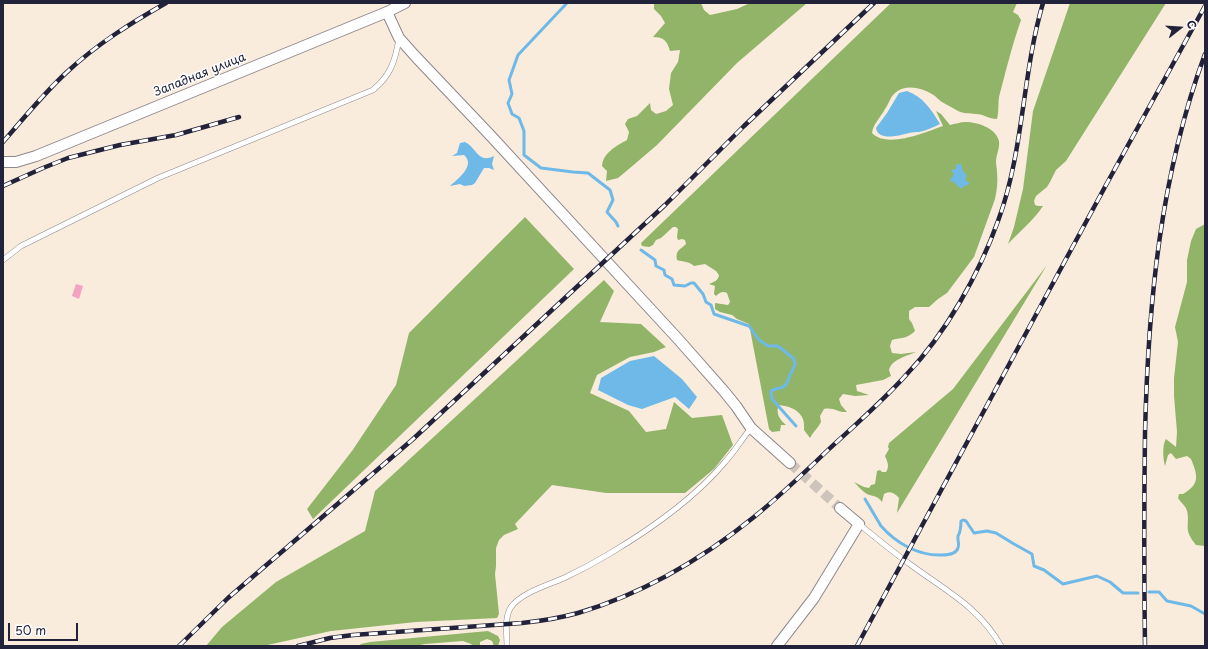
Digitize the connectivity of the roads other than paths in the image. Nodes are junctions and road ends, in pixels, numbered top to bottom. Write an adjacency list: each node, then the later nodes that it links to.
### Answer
1 (405, 3): 2 (street, Западная улица)
2 (387, 12): 3 (street); 4 (street, Западная улица)
3 (399, 38): 5 (lane); 6 (street)
4 (3, 162)
5 (3, 260)
6 (751, 428): 7 (street); 10 (lane)
7 (790, 463)
8 (840, 508): 9 (street)
9 (859, 524): 11 (street); 12 (lane)
10 (508, 646)
11 (777, 646)
12 (1001, 646)

